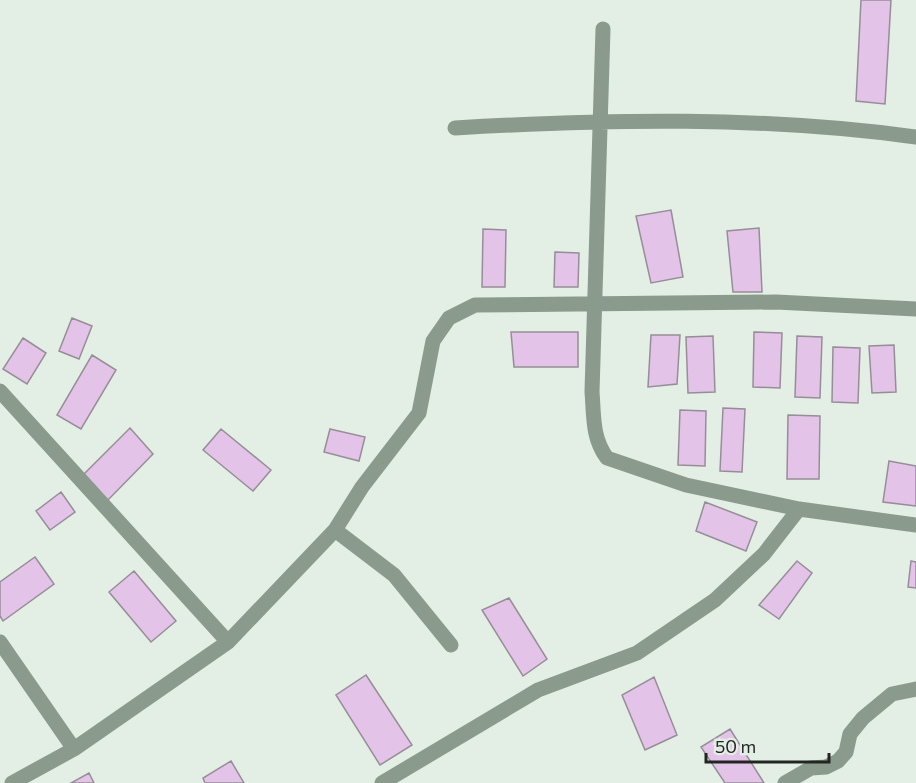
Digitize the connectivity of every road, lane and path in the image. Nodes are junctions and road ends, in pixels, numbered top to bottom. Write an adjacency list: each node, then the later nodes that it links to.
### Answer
1 (603, 28): 2 (street)
2 (602, 120): 3 (street); 4 (street); 5 (street)
3 (455, 128)
4 (916, 136)
5 (596, 304): 6 (street); 8 (street); 10 (street)
6 (916, 309)
7 (0, 391): 12 (street)
8 (799, 509): 9 (street); 17 (street)
9 (916, 525)
10 (335, 530): 12 (street); 13 (street)
11 (0, 642): 15 (street)
12 (228, 642): 15 (street)
13 (451, 645)
14 (916, 689): 18 (street)
15 (74, 749): 16 (street)
16 (12, 783)
17 (382, 783)
18 (785, 783)

